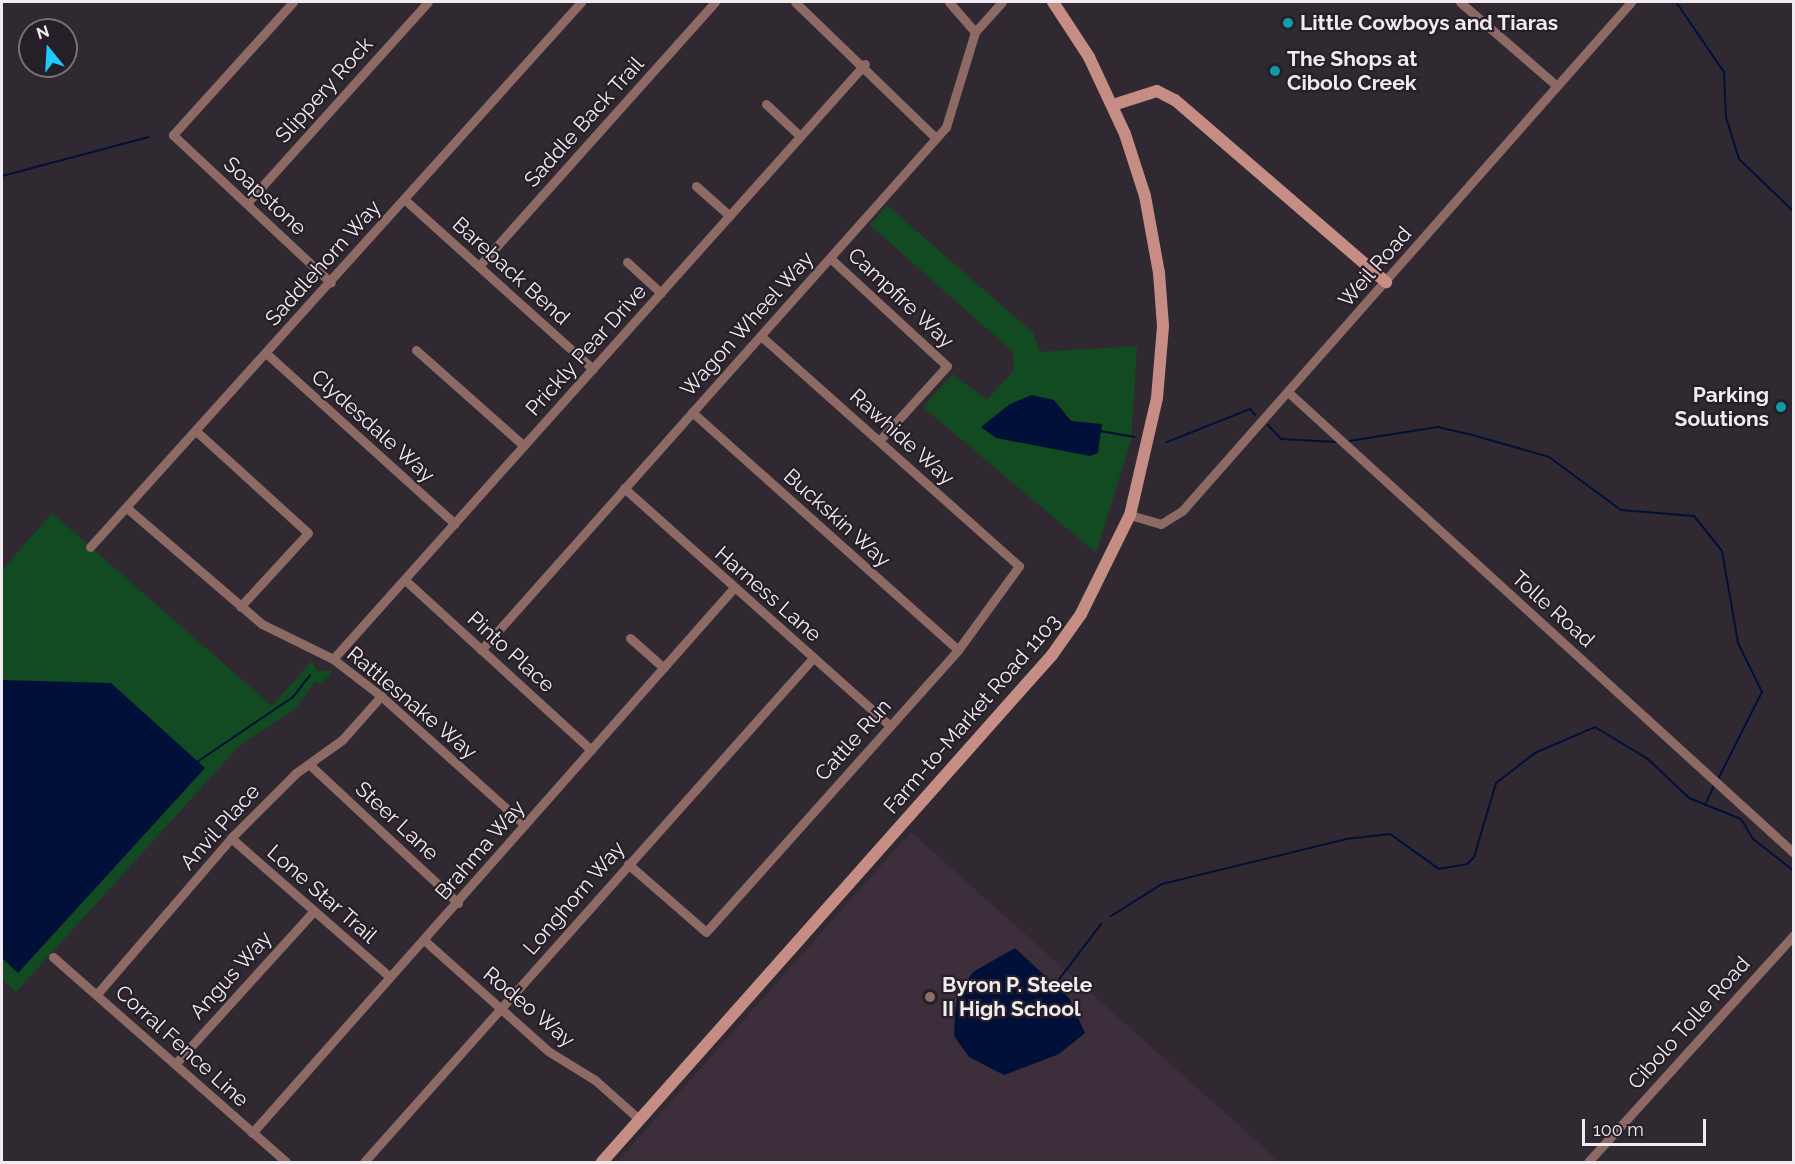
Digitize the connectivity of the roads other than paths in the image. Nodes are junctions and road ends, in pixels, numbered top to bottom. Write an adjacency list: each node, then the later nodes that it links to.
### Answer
1 (293, 2): 20 (street, Soapstone)
2 (428, 2): 20 (street, Slippery Rock)
3 (580, 2): 19 (street, Saddlehorn Way)
4 (715, 2): 24 (street, Saddle Back Trail)
5 (795, 2): 12 (street)
6 (949, 2): 11 (street)
7 (1002, 2): 11 (street, Wagon Wheel Way)
8 (1053, 2): 15 (main road, Farm-to-Market Road 1103)
9 (1460, 2): 13 (street)
10 (1631, 2): 13 (street, Weil Road)
11 (975, 32): 17 (street, Wagon Wheel Way)
12 (865, 64): 16 (street, Prickly Pear Drive); 17 (street)
13 (1557, 86): 25 (street, Weil Road)
14 (766, 104): 16 (street)
15 (1113, 105): 25 (main road); 39 (main road, Farm-to-Market Road 1103)
16 (800, 136): 21 (street, Prickly Pear Drive)
17 (936, 138): 22 (street, Wagon Wheel Way)
18 (696, 186): 21 (street)
19 (404, 200): 24 (street, Bareback Bend); 26 (street, Saddlehorn Way)
20 (247, 203): 26 (street, Soapstone)
21 (730, 216): 27 (street, Prickly Pear Drive)
22 (831, 258): 28 (street, Wagon Wheel Way); 35 (street, Campfire Way)
23 (627, 262): 27 (street)
24 (479, 266): 31 (street, Bareback Bend)
25 (1386, 282): 32 (street, Weil Road)
26 (331, 283): 30 (street, Saddlehorn Way)
27 (661, 293): 31 (street, Prickly Pear Drive)
28 (760, 336): 33 (street, Wagon Wheel Way); 35 (street, Rawhide Way)
29 (416, 350): 36 (street)
30 (267, 354): 34 (street, Saddlehorn Way); 40 (street, Clydesdale Way)
31 (593, 369): 36 (street, Prickly Pear Drive)
32 (1288, 392): 39 (street, Weil Road); 58 (street, Tolle Road)
33 (692, 412): 37 (street, Wagon Wheel Way); 48 (street, Buckskin Way)
34 (196, 431): 38 (street, Saddlehorn Way); 45 (street)
35 (879, 441): 42 (street, Rawhide Way)
36 (525, 446): 40 (street, Prickly Pear Drive)
37 (624, 488): 44 (street, Harness Lane); 47 (street, Wagon Wheel Way)
38 (127, 508): 41 (street, Saddlehorn Way); 45 (street, Rattlesnake Way)
39 (1130, 515): 69 (main road, Farm-to-Market Road 1103)
40 (455, 524): 43 (street, Prickly Pear Drive)
41 (90, 547)
42 (1019, 566): 48 (street, Cattle Run)
43 (405, 580): 47 (street, Pinto Place); 50 (street, Prickly Pear Drive)
44 (733, 589): 49 (street, Harness Lane); 51 (street, Brahma Way)
45 (240, 607): 50 (street, Rattlesnake Way)
46 (630, 638): 51 (street)
47 (481, 650): 54 (street, Pinto Place)
48 (958, 650): 53 (street, Cattle Run)
49 (813, 658): 53 (street, Harness Lane); 59 (street, Longhorn Way)
50 (333, 659): 52 (street, Rattlesnake Way)
51 (664, 668): 54 (street, Brahma Way)
52 (381, 696): 55 (street, Anvil Place); 56 (street, Rattlesnake Way)
53 (890, 726): 59 (street, Cattle Run)
54 (591, 750): 56 (street, Brahma Way)
55 (311, 766): 57 (street, Anvil Place); 60 (street, Steer Lane)
56 (525, 825): 60 (street, Brahma Way)
57 (231, 838): 61 (street, Lone Star Trail); 66 (street, Anvil Place)
58 (1794, 853)
59 (628, 864): 67 (street, Longhorn Way)
60 (458, 903): 63 (street, Brahma Way)
61 (314, 911): 65 (street, Lone Star Trail); 68 (street, Angus Way)
62 (1794, 935): 74 (street, Cibolo Tolle Road)
63 (424, 940): 65 (street, Brahma Way); 67 (street, Rodeo Way)
64 (53, 957): 66 (street, Corral Fence Line)
65 (390, 977): 70 (street, Brahma Way)
66 (97, 994): 68 (street, Corral Fence Line)
67 (501, 1008): 69 (street, Rodeo Way); 72 (street, Longhorn Way)
68 (176, 1063): 70 (street, Corral Fence Line)
69 (640, 1120): 73 (main road, Farm-to-Market Road 1103)
70 (252, 1133): 71 (street, Corral Fence Line)
71 (286, 1162)
72 (364, 1162)
73 (602, 1162)
74 (1588, 1162)

